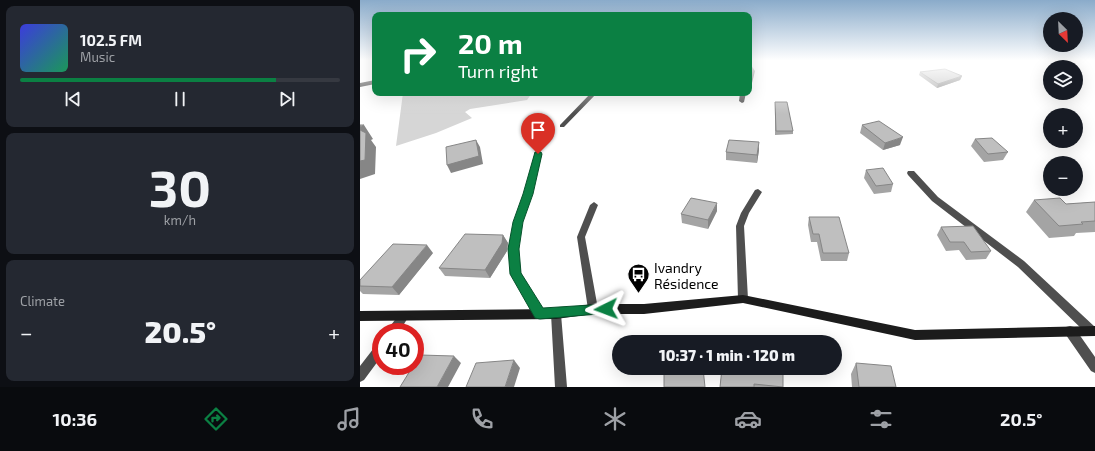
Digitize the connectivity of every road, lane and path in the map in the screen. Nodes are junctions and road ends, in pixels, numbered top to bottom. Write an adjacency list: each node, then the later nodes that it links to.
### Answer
1 (372, 83): 2 (street)
2 (360, 85)
3 (591, 96): 6 (street)
4 (743, 96): 5 (street)
5 (742, 101)
6 (562, 126)
7 (538, 154): 13 (street)
8 (911, 173): 18 (street)
9 (758, 192): 11 (street)
10 (594, 205): 12 (street)
11 (743, 299): 12 (street); 19 (street)
12 (593, 309): 14 (street)
13 (540, 314): 14 (street); 16 (street)
14 (556, 314): 23 (street)
15 (360, 316): 16 (street)
16 (404, 316): 17 (street)
17 (399, 323)
18 (1094, 331): 19 (street)
19 (1070, 332): 21 (street)
20 (372, 360): 22 (street)
21 (1095, 367)
22 (360, 376)
23 (561, 387)

